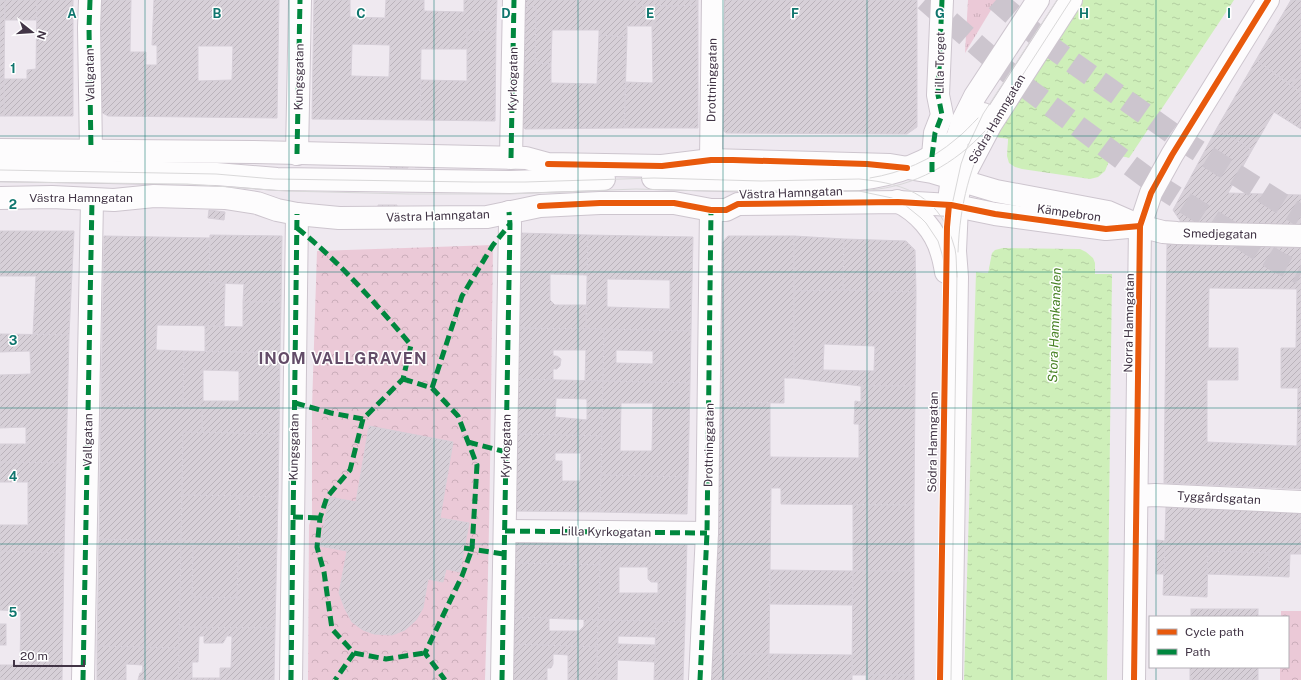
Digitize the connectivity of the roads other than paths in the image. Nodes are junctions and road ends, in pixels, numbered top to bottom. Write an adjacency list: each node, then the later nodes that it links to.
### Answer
1 (90, 0): 12 (street, Vallgatan)
2 (300, 0): 13 (street, Kungsgatan)
3 (514, 0): 14 (street, Kyrkogatan)
4 (713, 0): 15 (street, Drottninggatan)
5 (942, 0): 18 (street, Lilla Torget)
6 (1038, 0): 10 (street, Södra Hamngatan)
7 (1071, 0): 18 (street, Södra Hamngatan)
8 (1268, 0): 30 (street, Norra Hamngatan)
9 (983, 114): 10 (street)
10 (957, 139): 18 (street, Södra Hamngatan); 18 (street)
11 (0, 150): 12 (street)
12 (91, 150): 13 (street)
13 (297, 154): 14 (street)
14 (511, 158): 15 (street)
15 (712, 160): 16 (street)
16 (908, 168): 18 (street); 19 (street)
17 (0, 170): 19 (street)
18 (944, 172): 24 (street, Södra Hamngatan); 29 (street, Kämpebron)
19 (859, 179): 24 (street)
20 (0, 182): 23 (street)
21 (0, 198): 22 (street, Västra Hamngatan)
22 (92, 200): 27 (street, Västra Hamngatan); 39 (street, Vallgatan)
23 (898, 202): 24 (street, Västra Hamngatan); 25 (street, Västra Hamngatan); 34 (street)
24 (945, 205): 28 (street, Västra Hamngatan); 31 (street, Södra Hamngatan); 33 (street, Södra Hamngatan)
25 (711, 210): 26 (street, Västra Hamngatan); 38 (street, Drottninggatan)
26 (509, 212): 27 (street, Västra Hamngatan); 37 (street, Kyrkogatan)
27 (297, 214): 40 (street, Kungsgatan)
28 (995, 214): 29 (street, Kämpebron)
29 (1107, 221): 30 (street, Kämpebron)
30 (1140, 226): 32 (street, Smedjegatan); 35 (street, Norra Hamngatan)
31 (946, 227): 33 (street, Södra Hamngatan); 34 (street, Södra Hamngatan)
32 (1301, 236)
33 (955, 250): 44 (street, Södra Hamngatan)
34 (946, 272): 43 (street, Södra Hamngatan)
35 (1137, 496): 36 (street, Tyggårdsgatan); 45 (street, Norra Hamngatan)
36 (1301, 502)
37 (505, 531): 38 (street, Lilla Kyrkogatan); 41 (street, Kyrkogatan)
38 (707, 533): 42 (street, Drottninggatan)
39 (83, 680)
40 (291, 680)
41 (502, 680)
42 (700, 680)
43 (940, 680)
44 (951, 680)
45 (1134, 680)

